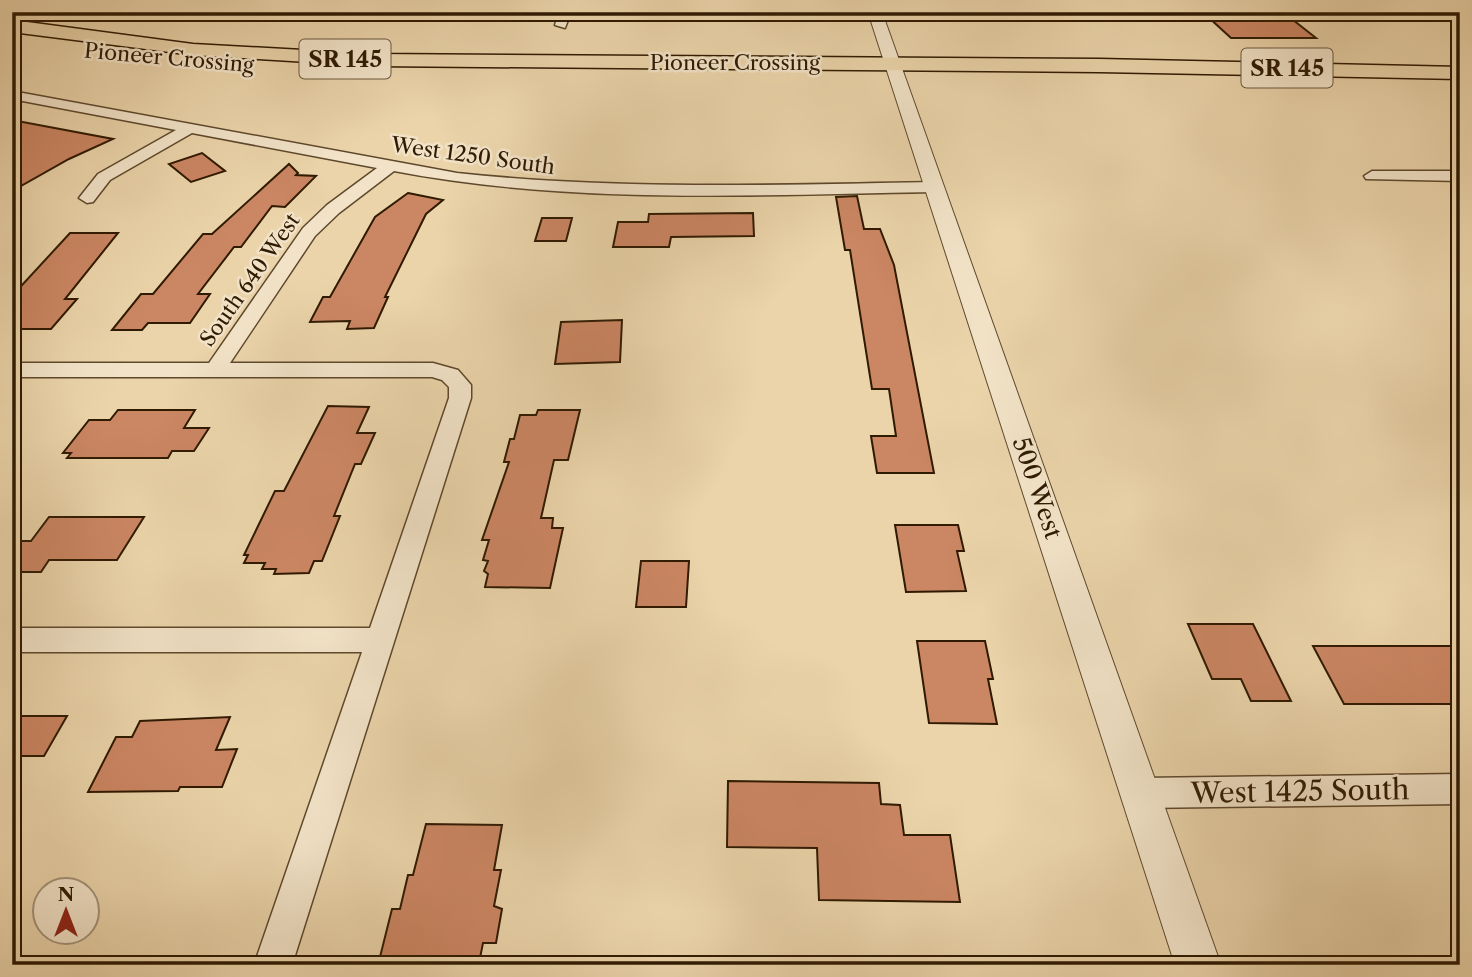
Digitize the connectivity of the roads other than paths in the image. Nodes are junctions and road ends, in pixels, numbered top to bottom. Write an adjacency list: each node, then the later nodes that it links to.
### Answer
1 (875, 12): 4 (street, 500 West)
2 (12, 26): 4 (highway, Pioneer Crossing / SR 145)
3 (12, 39): 4 (highway, Pioneer Crossing / SR 145)
4 (895, 68): 5 (highway, Pioneer Crossing / SR 145); 6 (highway, Pioneer Crossing / SR 145); 12 (street, 500 West)
5 (1460, 73)
6 (1460, 84)
7 (13, 95): 8 (street, West 1250 South)
8 (190, 128): 9 (street, West 1250 South); 13 (street)
9 (390, 166): 12 (street, West 1250 South); 15 (street, South 640 West)
10 (1372, 176): 11 (street)
11 (1460, 176)
12 (935, 187): 19 (street, 500 West)
13 (87, 198)
14 (12, 370): 15 (street)
15 (215, 370): 17 (street)
16 (12, 640): 17 (street)
17 (381, 640): 20 (street)
18 (1460, 789): 19 (street, West 1425 South)
19 (1141, 793): 21 (street, 500 West)
20 (273, 965)
21 (1198, 965)

